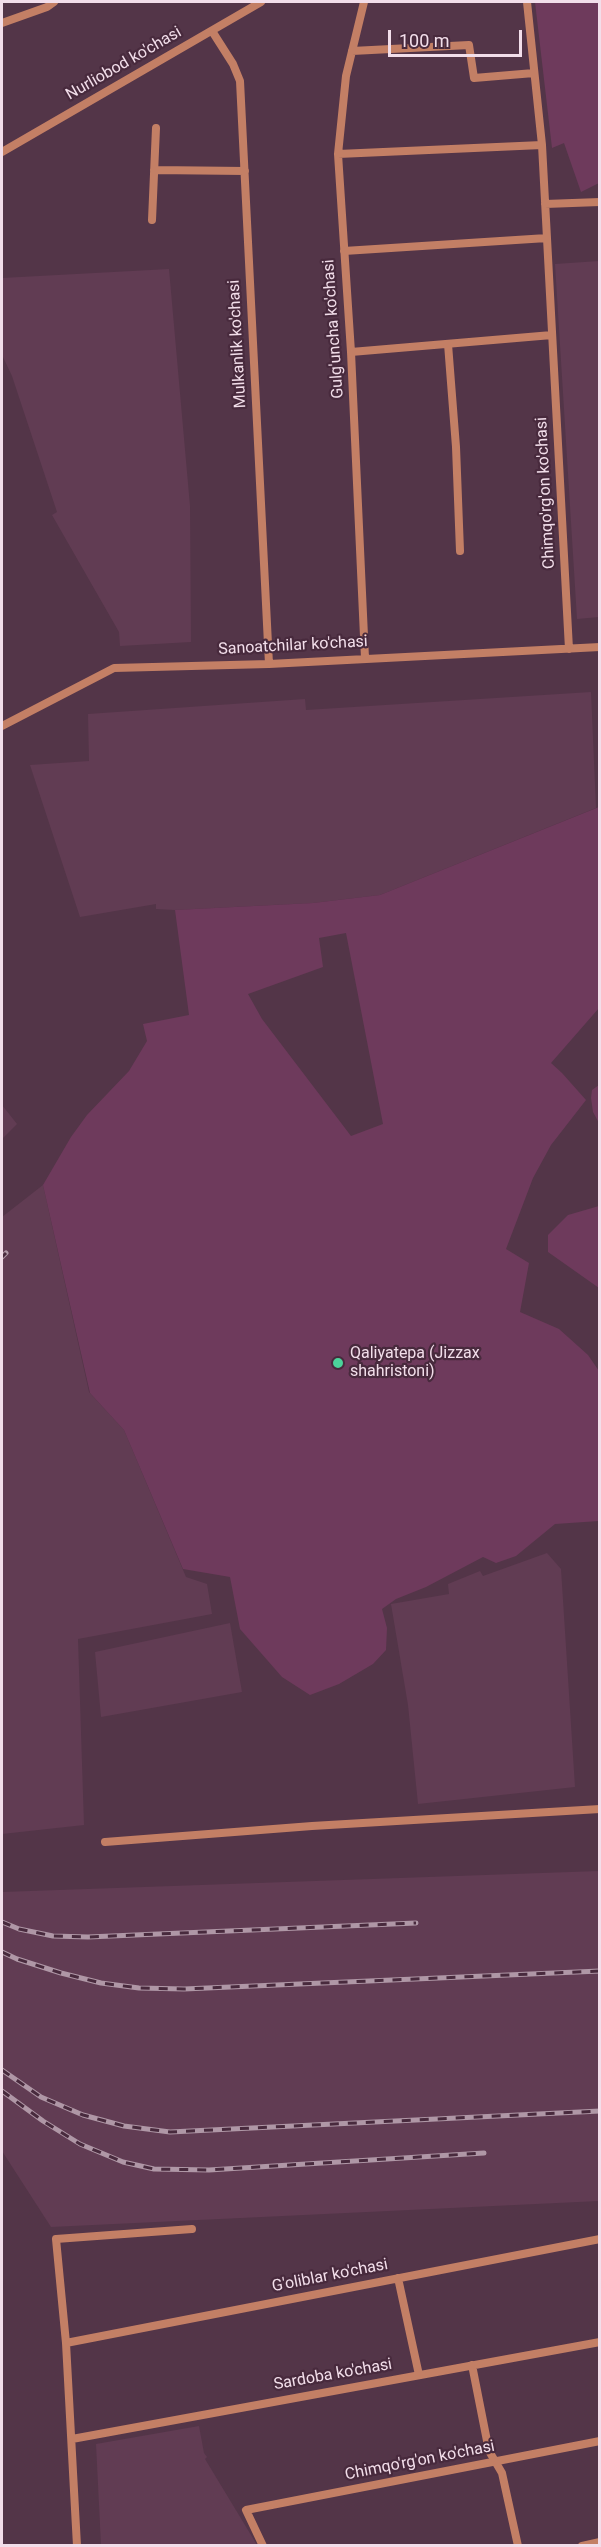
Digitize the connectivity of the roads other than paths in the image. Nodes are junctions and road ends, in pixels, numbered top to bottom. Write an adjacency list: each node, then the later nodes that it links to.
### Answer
1 (54, 2): 5 (street)
2 (261, 2): 6 (street, Nurliobod ko'chasi)
3 (364, 2): 7 (street, Gulg'uncha ko'chasi)
4 (527, 2): 8 (street, Chimqo'rg'on ko'chasi)
5 (2, 23)
6 (212, 31): 11 (street, Nurliobod ko'chasi); 14 (street, Mulkanlik ko'chasi)
7 (352, 51): 8 (street); 12 (street, Gulg'uncha ko'chasi)
8 (534, 74): 10 (street, Chimqo'rg'on ko'chasi)
9 (156, 128): 13 (street)
10 (542, 145): 12 (street); 16 (street, Chimqo'rg'on ko'chasi)
11 (2, 152)
12 (339, 154): 19 (street, Gulg'uncha ko'chasi)
13 (154, 170): 14 (street); 17 (street)
14 (245, 171): 27 (street, Mulkanlik ko'chasi)
15 (600, 202): 16 (street)
16 (545, 204): 18 (street, Chimqo'rg'on ko'chasi)
17 (152, 220)
18 (547, 238): 19 (street); 20 (street, Chimqo'rg'on ko'chasi)
19 (344, 251): 22 (street, Gulg'uncha ko'chasi)
20 (552, 335): 21 (street); 25 (street, Chimqo'rg'on ko'chasi)
21 (448, 344): 22 (street); 23 (street)
22 (351, 352): 26 (street, Gulg'uncha ko'chasi)
23 (460, 551)
24 (600, 647): 25 (street, Sanoatchilar ko'chasi)
25 (569, 649): 26 (street, Sanoatchilar ko'chasi)
26 (365, 658): 27 (street, Sanoatchilar ko'chasi)
27 (269, 664): 28 (street, Sanoatchilar ko'chasi)
28 (2, 726)
29 (600, 1809): 30 (street)
30 (105, 1842)
31 (192, 2229): 35 (street)
32 (600, 2240): 33 (street, G'oliblar ko'chasi)
33 (398, 2278): 35 (street, G'oliblar ko'chasi); 37 (street)
34 (600, 2342): 36 (street, Sardoba ko'chasi)
35 (66, 2343): 38 (street)
36 (472, 2365): 37 (street, Sardoba ko'chasi); 40 (street)
37 (419, 2375): 38 (street, Sardoba ko'chasi)
38 (72, 2439): 42 (street)
39 (600, 2441): 40 (street, Chimqo'rg'on ko'chasi)
40 (497, 2461): 43 (street, Chimqo'rg'on ko'chasi); 44 (street)
41 (600, 2542): 45 (street)
42 (77, 2546)
43 (263, 2546)
44 (518, 2546)
45 (582, 2546)

